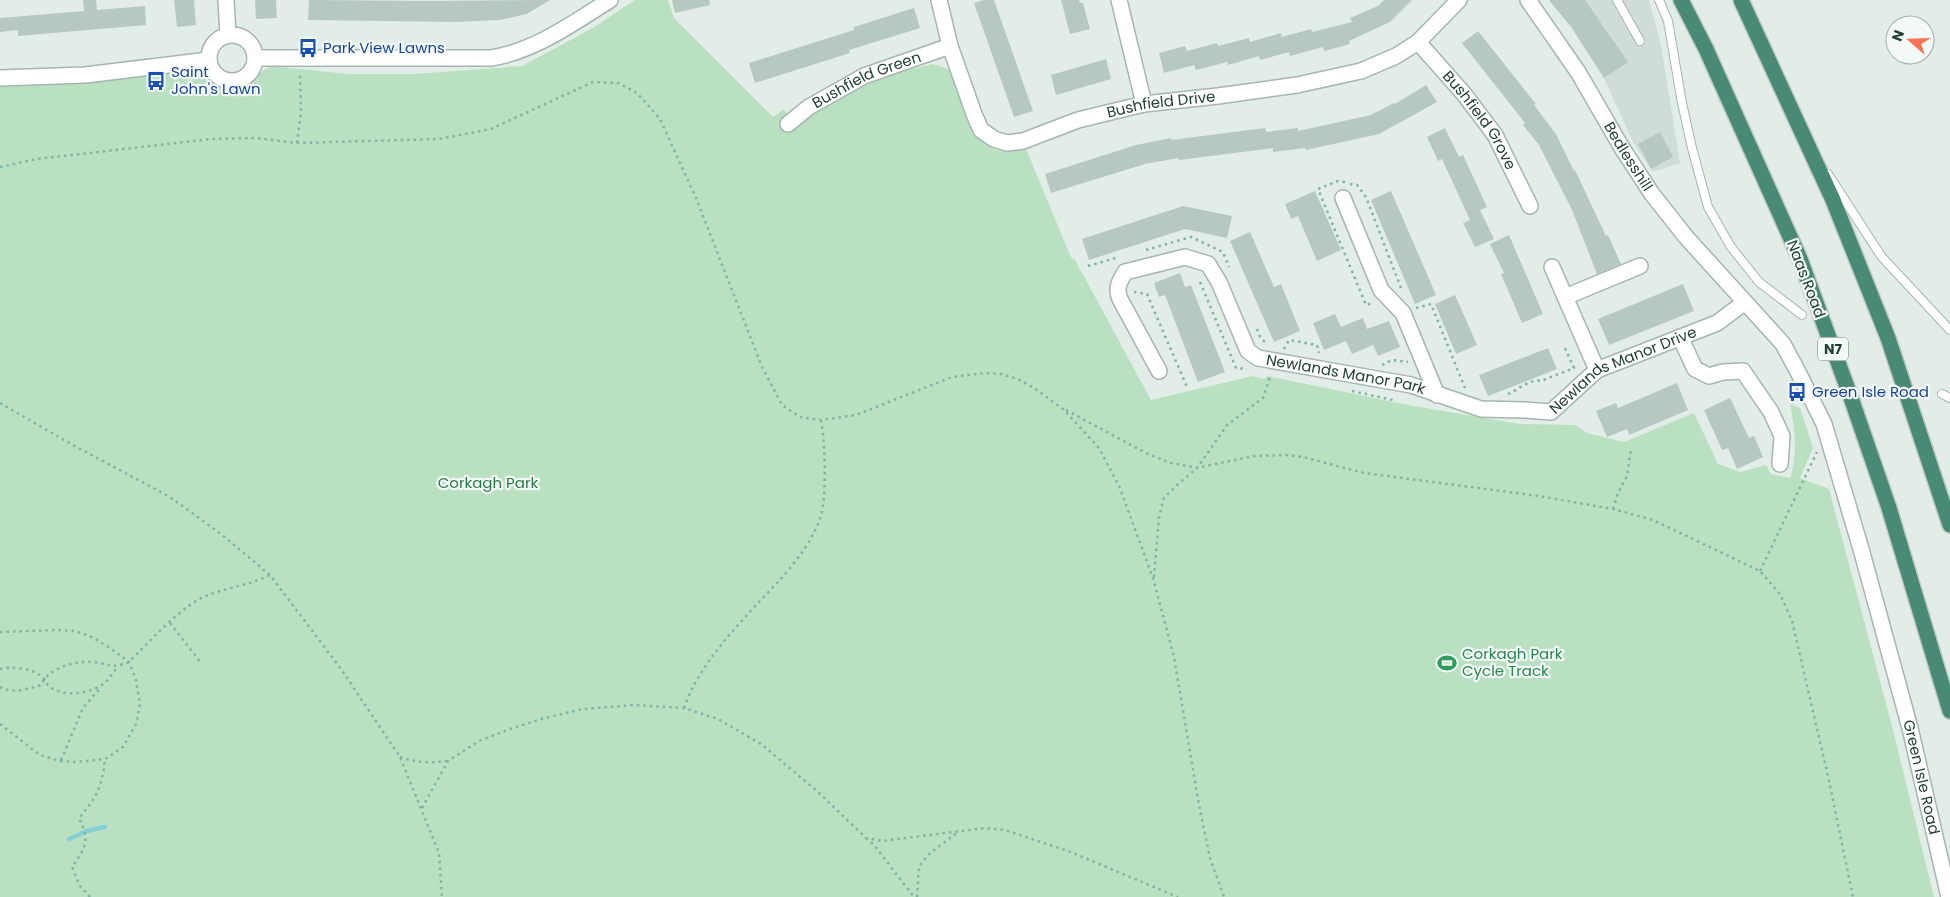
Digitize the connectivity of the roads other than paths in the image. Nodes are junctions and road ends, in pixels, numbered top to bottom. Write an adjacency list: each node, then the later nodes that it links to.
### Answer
1 (226, 0): 11 (street)
2 (610, 0): 15 (street)
3 (939, 0): 14 (street, Bushfield Drive)
4 (1119, 0): 18 (street)
5 (1459, 0): 13 (street, Bushfield Drive)
6 (1528, 0): 26 (street, Bedlesshill)
7 (1617, 0): 12 (lane)
8 (1660, 0): 27 (lane)
9 (1681, 0): 35 (highway, Naas Road / N7)
10 (1741, 0): 20 (highway)
11 (228, 35): 15 (street); 16 (street)
12 (1640, 41)
13 (1418, 42): 18 (street, Bushfield Drive); 22 (street, Bushfield Grove)
14 (950, 46): 18 (street, Bushfield Drive); 19 (street, Bushfield Green)
15 (255, 58): 16 (street)
16 (208, 60): 17 (street)
17 (0, 78)
18 (1144, 104)
19 (788, 124)
20 (1808, 143): 28 (lane); 34 (highway)
21 (1344, 198): 32 (street)
22 (1530, 206)
23 (1640, 266): 25 (street)
24 (1552, 267): 25 (street)
25 (1565, 297): 30 (street)
26 (1745, 302): 29 (street, Newlands Manor Drive); 36 (street, Green Isle Road)
27 (1802, 315)
28 (1950, 330)
29 (1680, 337): 30 (street, Newlands Manor Drive); 33 (street)
30 (1597, 370): 32 (street, Newlands Manor Drive)
31 (1159, 371): 32 (street, Newlands Manor Park)
32 (1437, 395)
33 (1780, 464)
34 (1950, 525)
35 (1950, 712)
36 (1949, 897)

